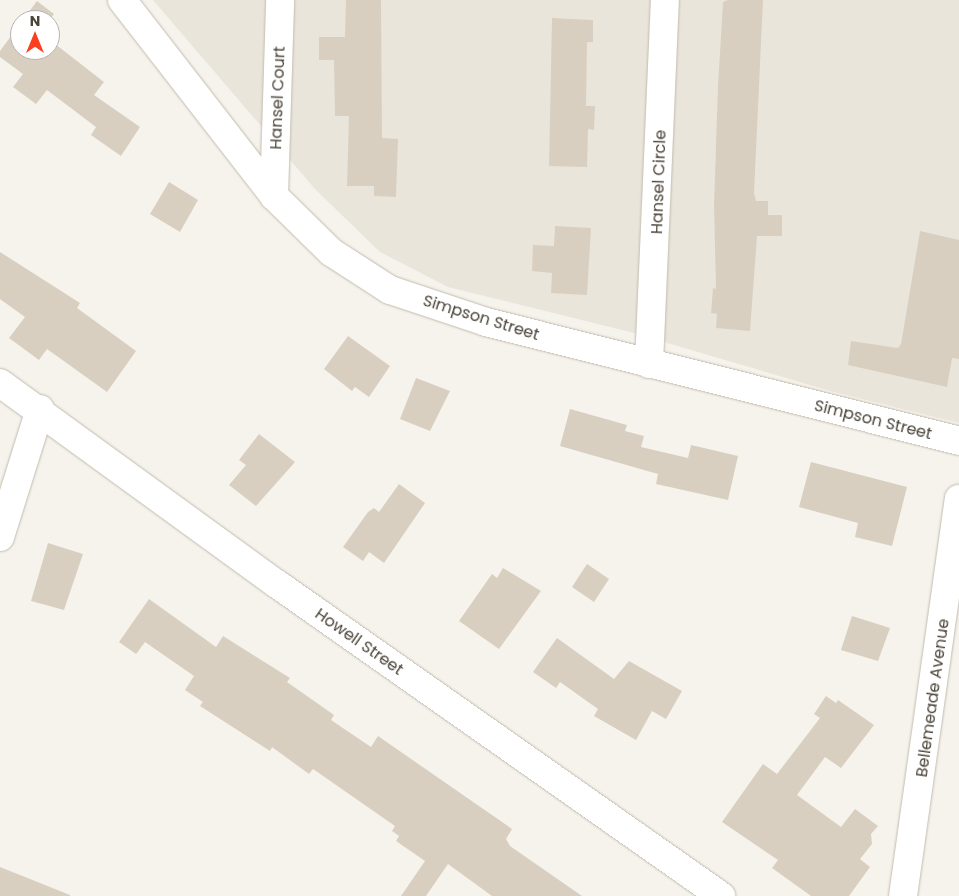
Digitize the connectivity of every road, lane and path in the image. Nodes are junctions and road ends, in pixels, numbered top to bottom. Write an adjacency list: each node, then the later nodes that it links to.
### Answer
1 (122, 0): 4 (street, Simpson Street)
2 (280, 0): 4 (street, Hansel Court)
3 (665, 0): 5 (street, Hansel Circle)
4 (274, 196): 5 (street, Simpson Street)
5 (649, 364): 8 (street, Simpson Street)
6 (0, 383): 7 (street, Howell Street)
7 (40, 409): 10 (street); 11 (street, Howell Street)
8 (959, 441)
9 (959, 499): 12 (street, Bellemeade Avenue)
10 (0, 537)
11 (722, 896)
12 (903, 896)

